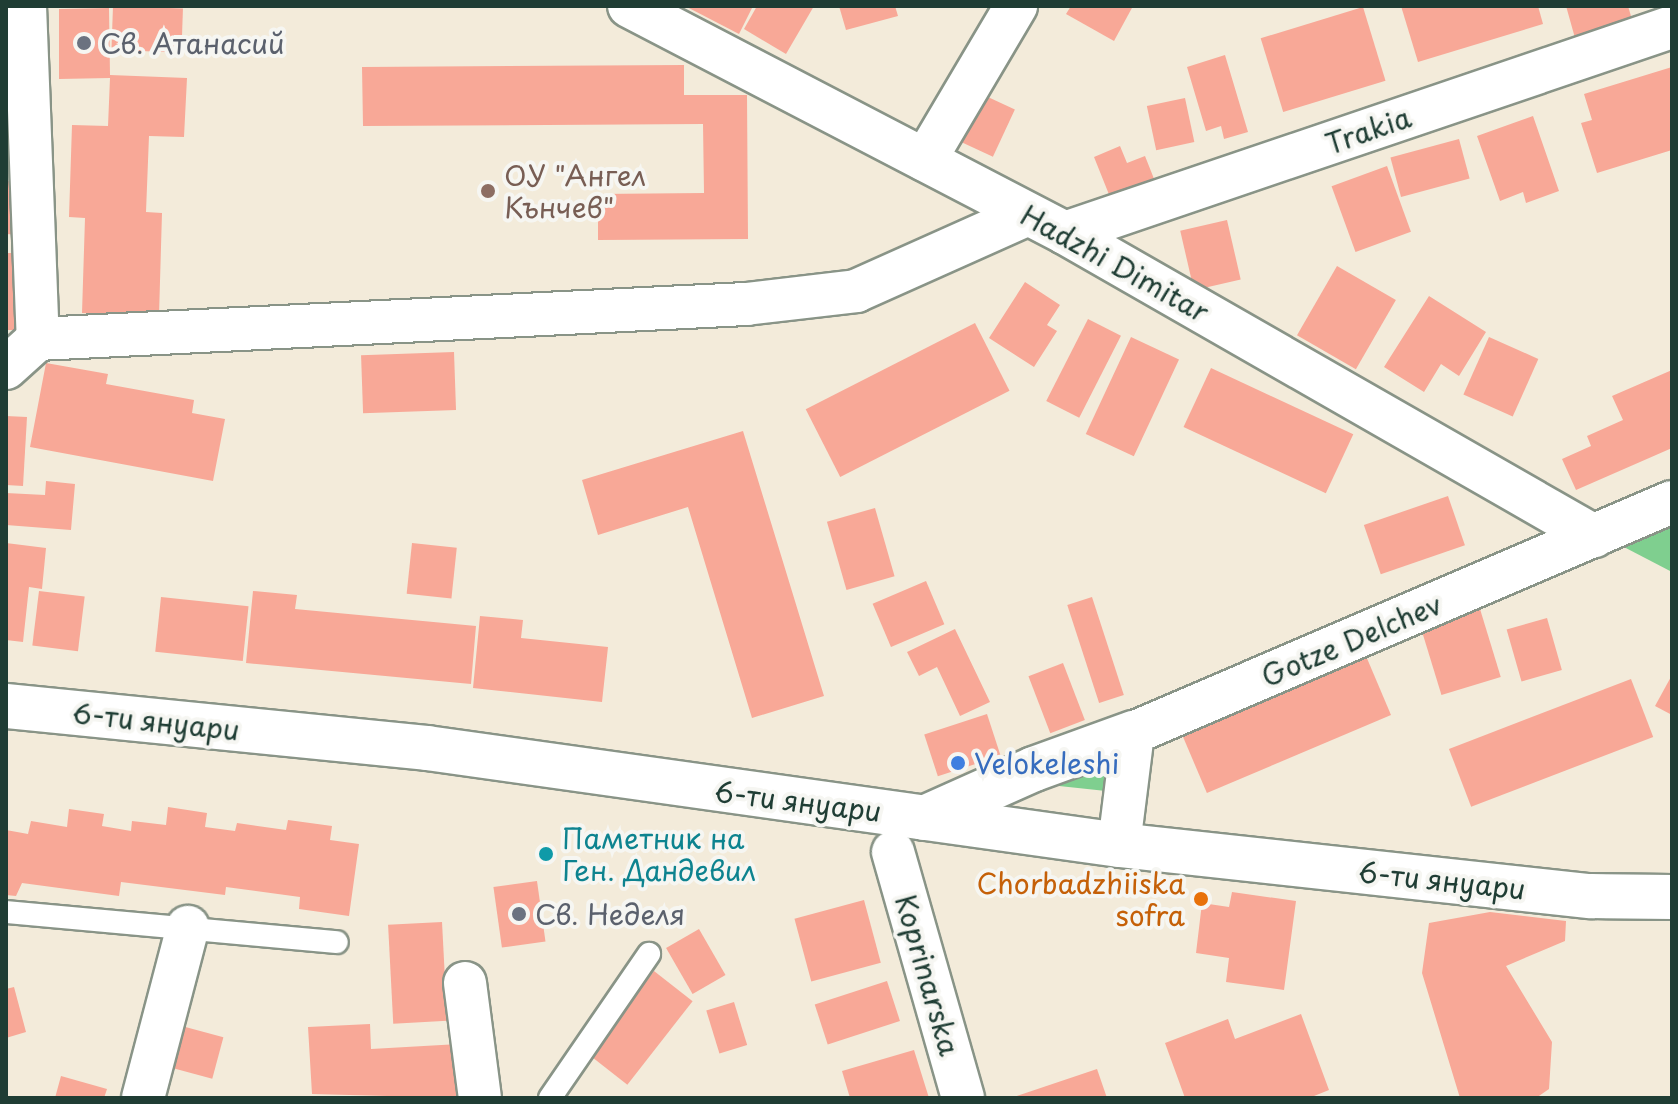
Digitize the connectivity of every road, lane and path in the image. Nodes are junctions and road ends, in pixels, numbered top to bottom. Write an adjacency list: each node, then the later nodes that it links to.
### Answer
1 (25, 6): 8 (street)
2 (629, 6): 5 (street, Hadzhi Dimitar)
3 (1016, 6): 5 (street)
4 (1672, 27): 7 (street, Trakia)
5 (925, 160): 6 (street, Hadzhi Dimitar)
6 (1028, 214): 7 (street, Hadzhi Dimitar); 8 (street)
7 (1065, 233): 11 (street, Hadzhi Dimitar)
8 (38, 339): 9 (street)
9 (6, 368)
10 (1672, 502): 11 (street, Gotze Delchev)
11 (1594, 536): 13 (street, Gotze Delchev)
12 (6, 706): 14 (main road, 6-ти януари)
13 (1133, 733): 14 (main road); 15 (street)
14 (924, 818): 15 (main road, 6-ти януари)
15 (1119, 845): 17 (main road, 6-ти януари)
16 (893, 852): 28 (street, Koprinarska)
17 (1591, 896): 18 (main road); 20 (main road)
18 (1672, 897)
19 (6, 912): 21 (lane)
20 (1672, 923)
21 (188, 927): 22 (lane); 25 (street)
22 (337, 942)
23 (649, 954): 27 (lane)
24 (465, 983): 26 (street)
25 (143, 1098)
26 (480, 1098)
27 (550, 1098)
28 (963, 1098)

